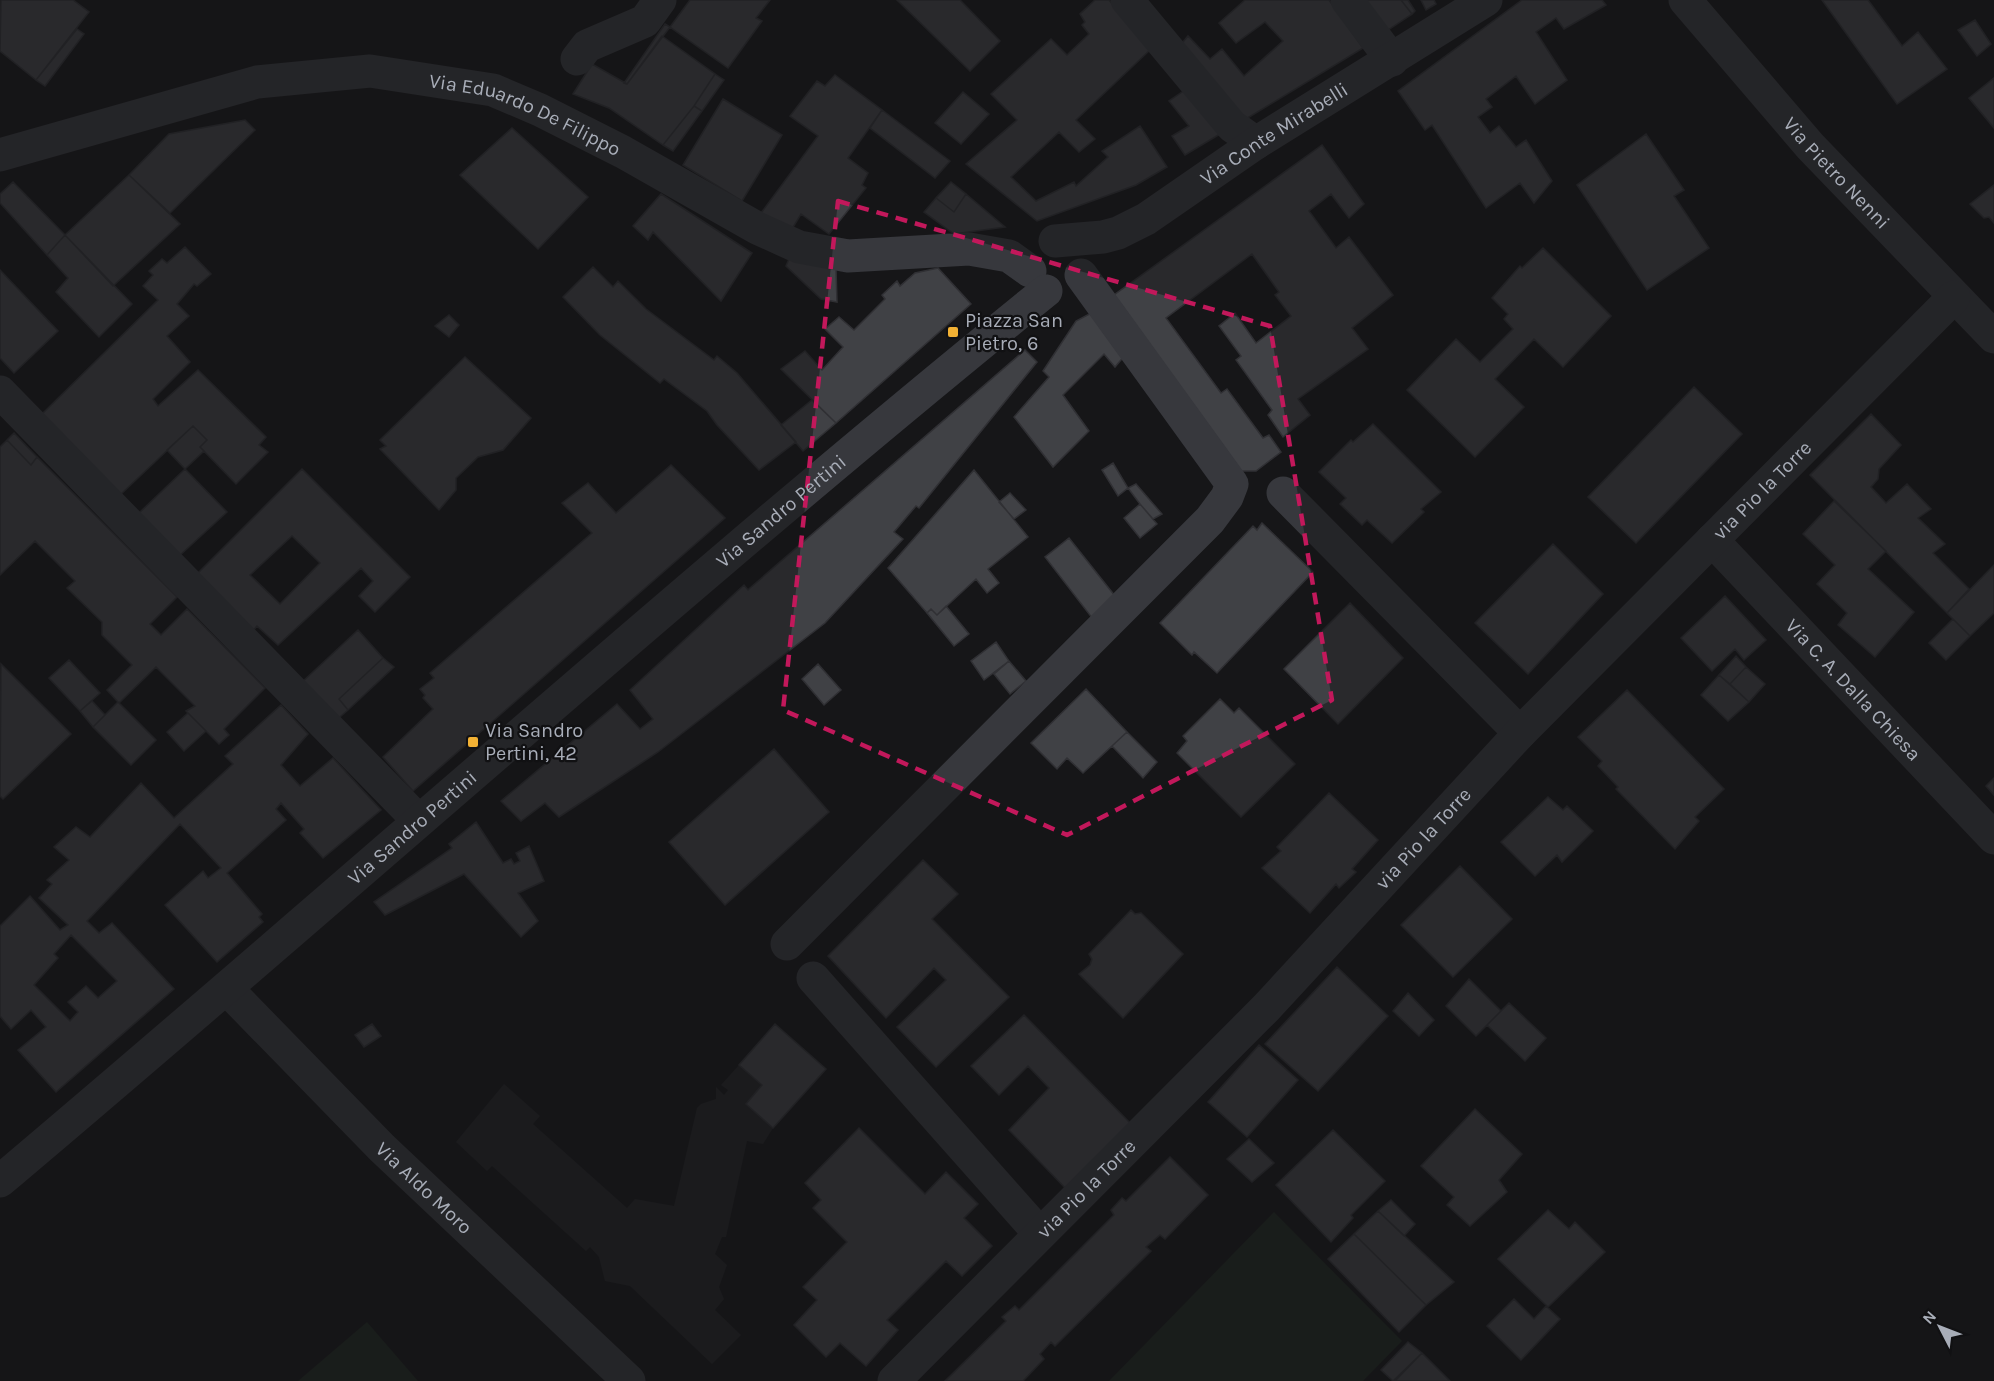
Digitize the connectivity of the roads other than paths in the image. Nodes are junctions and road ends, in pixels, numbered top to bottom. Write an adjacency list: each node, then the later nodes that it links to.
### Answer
1 (660, 0): 6 (street)
2 (1127, 0): 8 (street)
3 (1347, 0): 7 (street)
4 (1486, 0): 7 (street, Via Conte Mirabelli)
5 (1685, 0): 13 (street, Via Pietro Nenni)
6 (577, 59)
7 (1392, 60): 8 (street, Via Conte Mirabelli)
8 (1256, 143): 10 (street, Via Conte Mirabelli)
9 (0, 155): 12 (street, Via Eduardo De Filippo)
10 (1055, 241): 11 (street); 12 (street)
11 (1081, 275): 12 (street); 21 (street)
12 (1038, 281): 19 (street, Via Sandro Pertini)
13 (1954, 297): 14 (street, Via Pietro Nenni); 17 (street, via Pio la Torre)
14 (1994, 337)
15 (0, 392): 19 (street)
16 (1283, 493): 18 (street)
17 (1712, 540): 18 (street, via Pio la Torre); 20 (street, Via C. A. Dalla Chiesa)
18 (1520, 733): 25 (street, via Pio la Torre)
19 (418, 820): 23 (street, Via Sandro Pertini)
20 (1994, 838)
21 (788, 944)
22 (813, 978): 25 (street)
23 (227, 989): 24 (street, Via Sandro Pertini); 26 (street, Via Aldo Moro)
24 (0, 1181)
25 (1040, 1234): 27 (street, via Pio la Torre)
26 (629, 1381)
27 (894, 1381)

